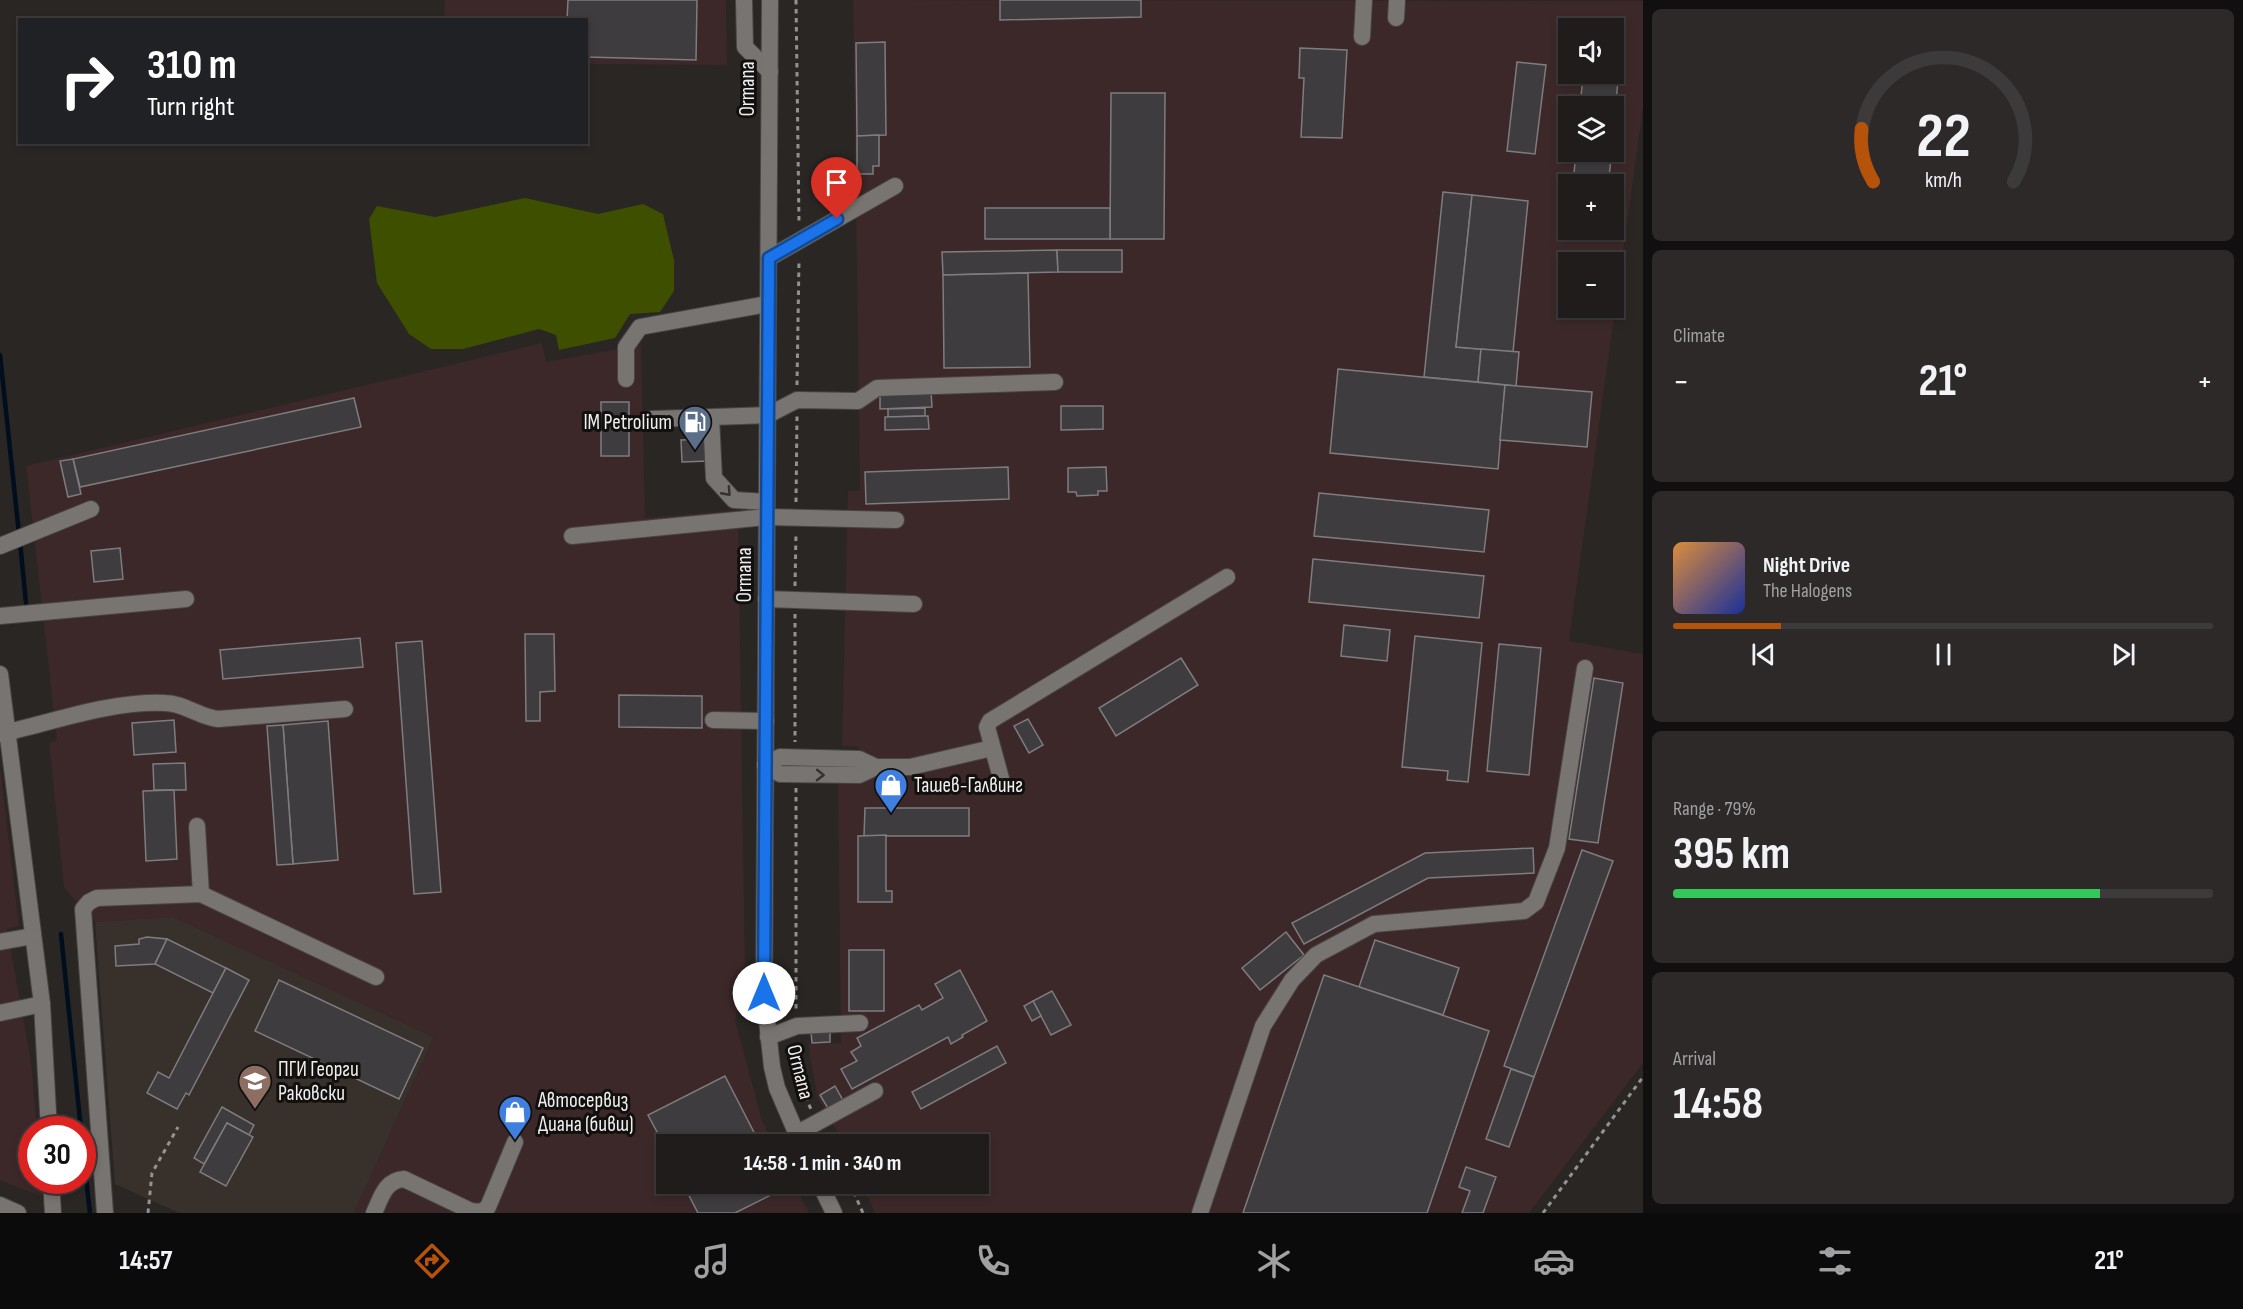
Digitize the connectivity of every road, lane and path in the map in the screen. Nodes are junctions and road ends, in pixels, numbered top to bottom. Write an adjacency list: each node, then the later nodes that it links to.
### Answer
1 (744, 0): 7 (street)
2 (770, 0): 7 (street, Ormana)
3 (1364, 0): 6 (street)
4 (1397, 0): 5 (street)
5 (1396, 18)
6 (1362, 37)
7 (770, 72): 9 (street, Ormana)
8 (895, 186): 9 (street)
9 (769, 258): 10 (street, Ormana)
10 (768, 304): 11 (street); 13 (street, Ormana)
11 (626, 379)
12 (1055, 382): 13 (street)
13 (768, 415): 14 (street); 17 (street, Ormana)
14 (711, 417): 15 (street); 17 (street, one-way to 17)
15 (652, 419)
16 (91, 509): 20 (street)
17 (767, 509): 18 (street); 19 (street); 23 (street, Ormana)
18 (896, 520)
19 (572, 536)
20 (5, 544)
21 (1227, 577): 32 (street)
22 (186, 599): 25 (street)
23 (766, 599): 24 (street); 30 (street, Ormana)
24 (914, 604)
25 (0, 616)
26 (1585, 668): 66 (street)
27 (0, 674): 31 (street)
28 (345, 709): 31 (street)
29 (713, 720): 30 (street)
30 (765, 721): 33 (street, Ormana)
31 (4, 733): 39 (street)
32 (992, 748): 34 (street); 36 (street)
33 (765, 765): 34 (street); 35 (street); 46 (street, Ormana)
34 (876, 767): 35 (street, one-way to 34)
35 (795, 774): 45 (path)
36 (1002, 782)
37 (197, 826): 38 (street)
38 (201, 894): 41 (street); 61 (street)
39 (33, 936): 40 (street); 42 (street)
40 (0, 942)
41 (376, 977)
42 (42, 1004): 43 (street); 50 (street)
43 (0, 1013)
44 (860, 1023): 45 (street)
45 (796, 1026): 46 (street); 49 (path)
46 (768, 1037): 52 (street, Ormana)
47 (1643, 1077): 67 (path)
48 (875, 1091): 53 (street)
49 (807, 1101)
50 (47, 1116)
51 (178, 1127): 62 (path)
52 (797, 1134)
53 (807, 1134)
54 (515, 1142): 63 (street)
55 (52, 1194): 60 (street)
56 (825, 1194): 64 (street)
57 (854, 1194): 65 (path)
58 (0, 1205): 59 (street)
59 (18, 1213)
60 (53, 1213)
61 (105, 1213)
62 (148, 1213)
63 (374, 1213)
64 (834, 1213)
65 (863, 1213)
66 (1200, 1213)
67 (1543, 1213)

